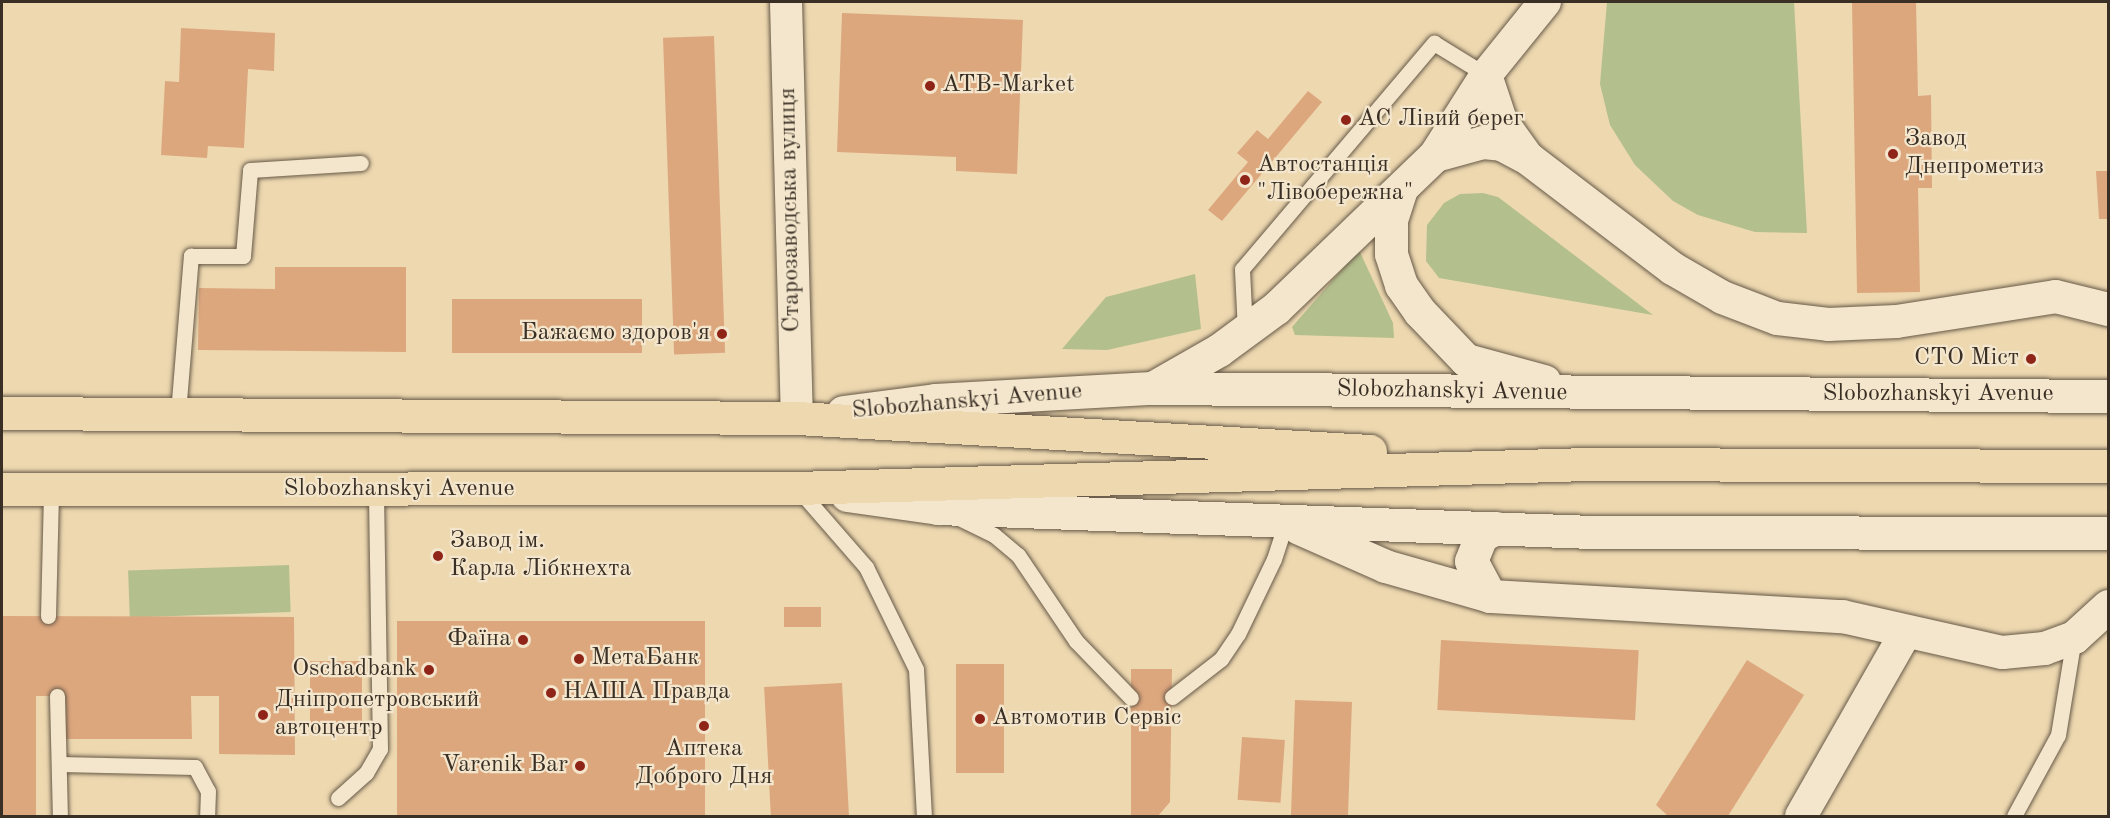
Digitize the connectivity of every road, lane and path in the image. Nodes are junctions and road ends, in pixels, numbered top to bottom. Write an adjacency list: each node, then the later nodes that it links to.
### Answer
1 (786, 2): 15 (street, Старозаводська вулиця)
2 (1545, 2): 3 (street)
3 (1486, 75): 4 (street); 5 (street); 9 (lane)
4 (1434, 155): 5 (main road); 7 (main road)
5 (1529, 159): 8 (main road)
6 (361, 163): 14 (lane)
7 (1401, 189): 9 (main road); 11 (main road)
8 (2109, 309)
9 (1245, 331): 10 (main road)
10 (1152, 388): 11 (main road, Slobozhanskyi Avenue); 15 (main road, Slobozhanskyi Avenue)
11 (1592, 393): 12 (main road, Slobozhanskyi Avenue)
12 (2109, 396)
13 (2, 413): 14 (main road, Slobozhanskyi Avenue)
14 (178, 413): 15 (main road, Slobozhanskyi Avenue)
15 (797, 418): 16 (main road, Slobozhanskyi Avenue)
16 (1586, 464): 17 (main road, Slobozhanskyi Avenue); 18 (main road, Slobozhanskyi Avenue)
17 (2109, 466)
18 (797, 488): 21 (main road, Slobozhanskyi Avenue); 22 (main road, Slobozhanskyi Avenue); 38 (lane)
19 (2, 489): 20 (main road, Slobozhanskyi Avenue)
20 (51, 490): 21 (main road, Slobozhanskyi Avenue); 28 (lane)
21 (376, 490): 35 (lane)
22 (938, 508): 23 (main road, Slobozhanskyi Avenue); 33 (lane)
23 (1286, 522): 24 (main road, Slobozhanskyi Avenue); 26 (main road); 32 (lane)
24 (1496, 528): 25 (main road, Slobozhanskyi Avenue); 26 (main road)
25 (2109, 533)
26 (1490, 596): 29 (main road)
27 (2109, 606): 30 (main road)
28 (48, 616)
29 (1906, 632): 30 (main road); 39 (street)
30 (2074, 637): 40 (lane)
31 (57, 696): 34 (lane)
32 (1172, 697)
33 (1131, 698)
34 (60, 764): 36 (lane); 37 (lane)
35 (338, 798)
36 (60, 816)
37 (207, 816)
38 (924, 816)
39 (1801, 816)
40 (2014, 816)

